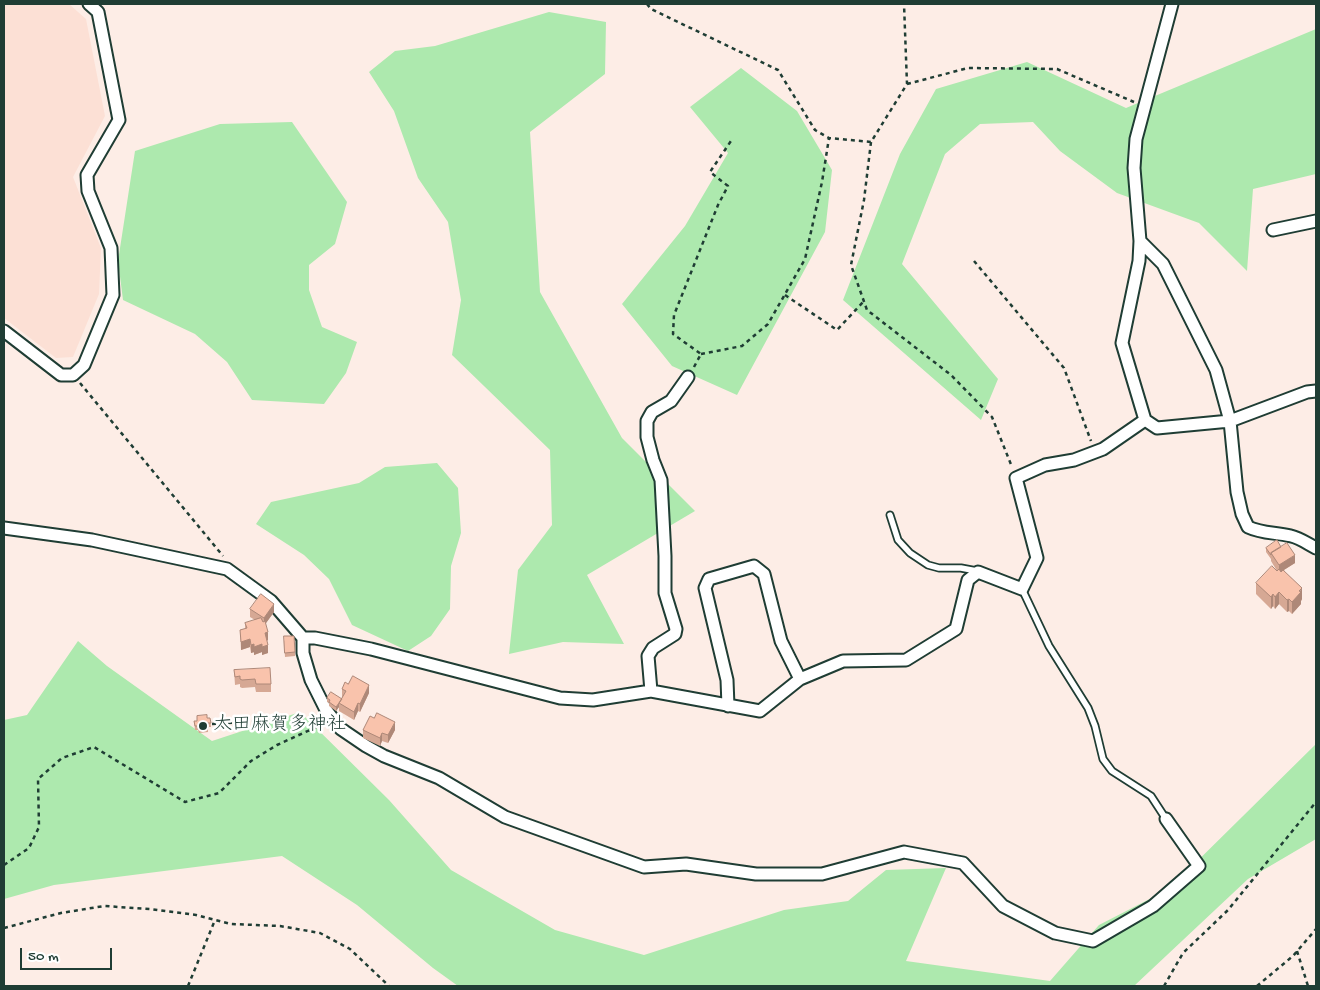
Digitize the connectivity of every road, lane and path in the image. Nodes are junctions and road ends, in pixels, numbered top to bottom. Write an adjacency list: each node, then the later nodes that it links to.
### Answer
1 (89, 4): 18 (street)
2 (647, 4): 8 (path)
3 (904, 4): 5 (path)
4 (1172, 4): 6 (street)
5 (907, 84): 6 (path); 9 (path)
6 (1145, 106): 12 (street)
7 (733, 138): 17 (path)
8 (830, 138): 9 (path); 14 (path)
9 (871, 142): 15 (path)
10 (1316, 221): 11 (street)
11 (1273, 230)
12 (1140, 241): 21 (street); 22 (street)
13 (974, 261): 23 (path)
14 (785, 294): 15 (path); 17 (path)
15 (864, 302): 24 (path)
16 (4, 331): 18 (street)
17 (701, 354): 19 (path)
18 (74, 375): 28 (path)
19 (688, 378): 33 (street)
20 (1316, 391): 22 (street)
21 (1145, 420): 22 (street); 23 (street)
22 (1230, 421): 27 (street)
23 (1095, 452): 24 (street)
24 (1016, 478): 30 (street)
25 (890, 515): 29 (lane)
26 (4, 528): 28 (street)
27 (1316, 548)
28 (227, 569): 31 (street)
29 (978, 572): 30 (street); 32 (street)
30 (1022, 589): 38 (lane)
31 (303, 638): 33 (street); 35 (street)
32 (800, 679): 34 (street); 34 (street)
33 (651, 692): 34 (street)
34 (728, 706)
35 (332, 718): 36 (path); 38 (street); 39 (path)
36 (212, 724)
37 (1316, 802): 46 (path)
38 (1166, 819)
39 (4, 865)
40 (215, 920): 41 (path); 44 (path); 45 (path)
41 (4, 928)
42 (1316, 929): 43 (path)
43 (1297, 951): 47 (path); 48 (path)
44 (188, 986)
45 (388, 986)
46 (1164, 986)
47 (1257, 986)
48 (1308, 986)

